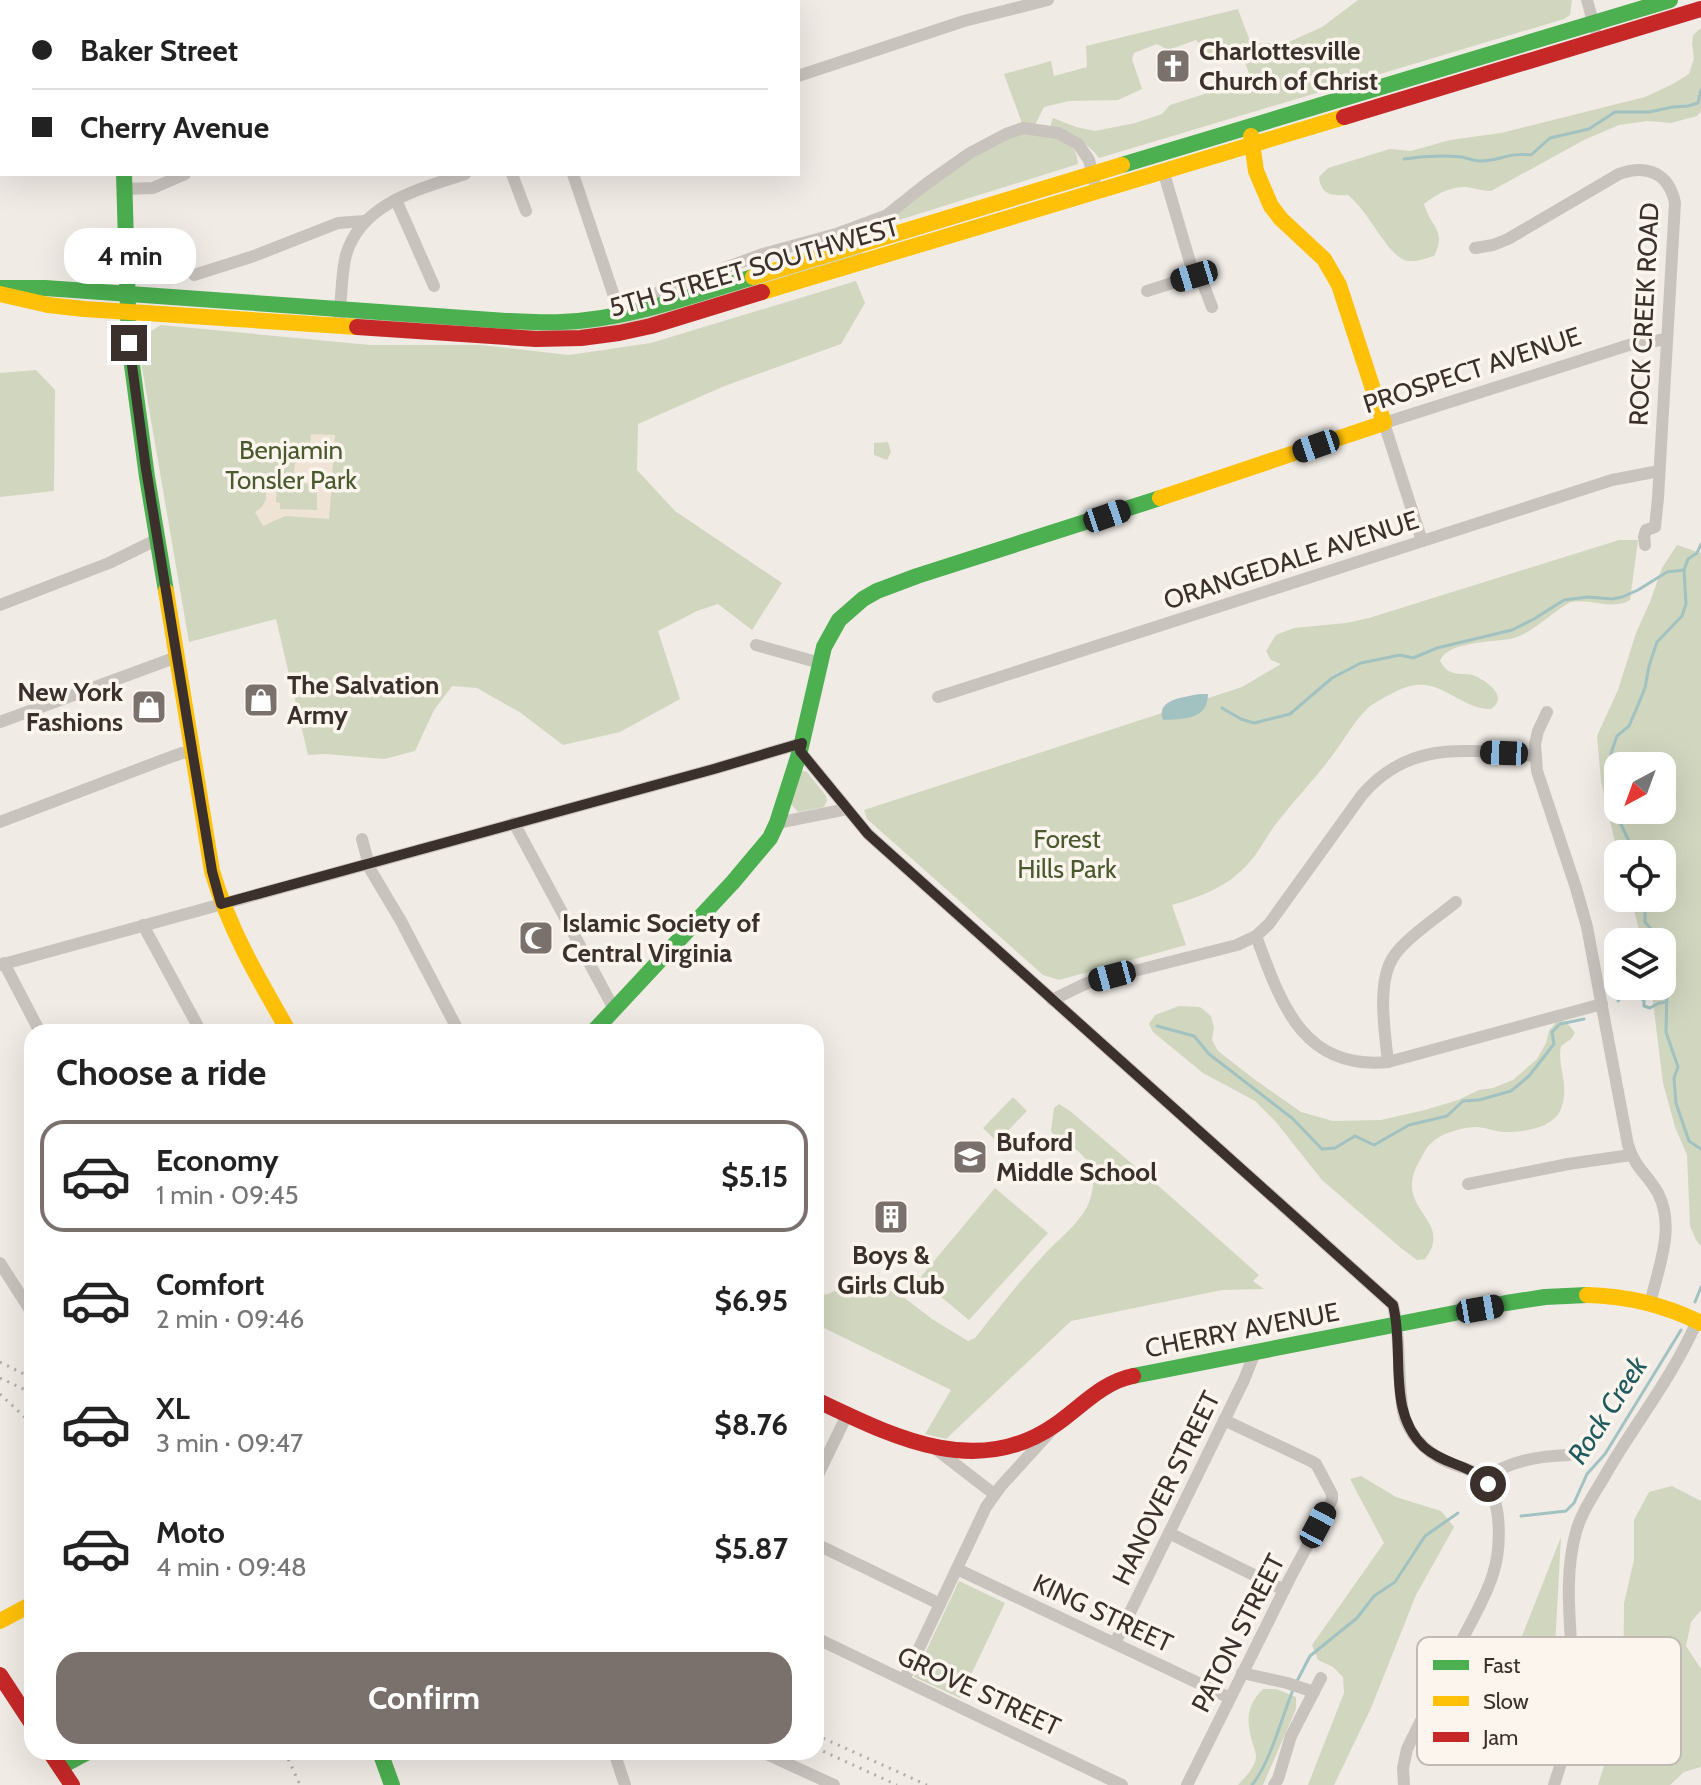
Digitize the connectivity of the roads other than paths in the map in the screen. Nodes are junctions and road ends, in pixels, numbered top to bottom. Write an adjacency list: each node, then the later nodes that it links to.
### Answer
1 (1048, 0): 7 (street)
2 (1587, 0): 5 (street)
3 (1670, 0): 5 (main road, 5TH STREET SOUTHWEST)
4 (1701, 9): 6 (main road, 5TH STREET SOUTHWEST)
5 (1593, 23): 6 (street); 8 (main road, 5TH STREET SOUTHWEST)
6 (1599, 40): 9 (main road, 5TH STREET SOUTHWEST)
7 (800, 75)
8 (1249, 127): 9 (main road); 11 (main road, 5TH STREET SOUTHWEST)
9 (1252, 145): 10 (main road, 5TH STREET SOUTHWEST); 40 (main road)
10 (1163, 170): 17 (main road, 5TH STREET SOUTHWEST); 26 (street)
11 (1093, 174): 17 (street, 5TH STREET SOUTHWEST); 21 (main road, 5TH STREET SOUTHWEST); 24 (street, 5TH STREET SOUTHWEST)
12 (180, 176): 16 (street)
13 (460, 176): 18 (street)
14 (513, 176): 19 (street)
15 (574, 176): 37 (street)
16 (124, 182): 32 (main road)
17 (1097, 191): 23 (main road, 5TH STREET SOUTHWEST)
18 (396, 200): 20 (street); 28 (street)
19 (526, 211)
20 (365, 221): 25 (street); 35 (street)
21 (879, 239): 23 (street); 27 (main road, 5TH STREET SOUTHWEST)
22 (1475, 248): 39 (street, ROCK CREEK ROAD)
23 (884, 256): 38 (main road, 5TH STREET SOUTHWEST)
24 (744, 261): 27 (street, 5TH STREET SOUTHWEST); 33 (street, 5TH STREET SOUTHWEST)
25 (194, 275)
26 (1194, 276): 30 (street); 34 (street)
27 (749, 278): 33 (main road, 5TH STREET SOUTHWEST)
28 (434, 286)
29 (0, 288): 32 (main road, 5TH STREET SOUTHWEST)
30 (1147, 291)
31 (0, 294): 36 (main road, 5TH STREET SOUTHWEST)
32 (128, 294): 35 (main road, 5TH STREET SOUTHWEST); 36 (main road)
33 (662, 304): 37 (main road, 5TH STREET SOUTHWEST)
34 (1212, 307)
35 (340, 309): 37 (main road, 5TH STREET SOUTHWEST); 38 (street)
36 (129, 313): 38 (main road, 5TH STREET SOUTHWEST); 42 (main road)
37 (620, 314)
38 (338, 327)
39 (1667, 339): 40 (street, PROSPECT AVENUE); 41 (street, ROCK CREEK ROAD)
40 (1384, 423): 43 (street); 48 (main road, PROSPECT AVENUE)
41 (1659, 471): 43 (street, ORANGEDALE AVENUE); 44 (street, ROCK CREEK ROAD)
42 (158, 539): 45 (street); 47 (main road)
43 (1422, 541): 49 (street, ORANGEDALE AVENUE)
44 (1645, 545)
45 (0, 605)
46 (756, 645): 48 (street)
47 (177, 657): 51 (street); 53 (main road)
48 (820, 663): 52 (main road, PROSPECT AVENUE)
49 (938, 697)
50 (1547, 712): 54 (street)
51 (0, 722)
52 (801, 747): 55 (street); 57 (street); 58 (main road, PROSPECT AVENUE)
53 (193, 753): 56 (street); 62 (main road)
54 (1535, 756): 64 (street); 67 (street)
55 (847, 809): 58 (street); 66 (street)
56 (0, 822)
57 (514, 823): 60 (street); 68 (street)
58 (777, 823): 68 (main road, PROSPECT AVENUE)
59 (362, 839): 60 (street)
60 (368, 864): 62 (street); 72 (street)
61 (1456, 902): 74 (street)
62 (221, 904): 63 (street); 71 (main road)
63 (143, 925): 65 (street); 70 (street)
64 (1256, 936): 66 (street); 74 (street)
65 (2, 964): 69 (street)
66 (1052, 1000): 81 (street)
67 (1602, 1004): 74 (street); 75 (street)
68 (614, 1009): 73 (main road, PROSPECT AVENUE)
69 (36, 1024)
70 (197, 1024)
71 (285, 1024)
72 (455, 1024)
73 (600, 1024)
74 (1388, 1062)
75 (1631, 1155): 76 (street); 79 (street)
76 (1468, 1184)
77 (0, 1263): 78 (street)
78 (24, 1300)
79 (1650, 1304): 80 (main road, CHERRY AVENUE); 81 (main road, CHERRY AVENUE)
80 (1699, 1322): 100 (street)
81 (1397, 1324): 82 (main road, CHERRY AVENUE); 90 (street)
82 (1255, 1352): 85 (street, HANOVER STREET); 86 (main road, CHERRY AVENUE)
83 (824, 1404): 84 (main road, CHERRY AVENUE)
84 (847, 1415): 87 (main road, CHERRY AVENUE); 89 (street)
85 (1224, 1420): 92 (street, HANOVER STREET); 95 (street, PATON STREET)
86 (1056, 1425): 87 (main road, CHERRY AVENUE); 91 (street)
87 (937, 1450): 91 (street)
88 (1569, 1455): 90 (street)
89 (824, 1462)
90 (1483, 1479): 99 (street)
91 (994, 1494): 94 (street)
92 (1169, 1533): 95 (street); 102 (street, HANOVER STREET)
93 (824, 1548): 96 (street)
94 (957, 1569): 96 (street); 102 (street, KING STREET)
95 (1284, 1590): 103 (street, PATON STREET)
96 (940, 1604): 106 (street)
97 (24, 1608): 98 (main road)
98 (0, 1621)
99 (1463, 1637)
100 (1571, 1637)
101 (824, 1642): 106 (street, GROVE STREET)
102 (1115, 1643): 109 (street, KING STREET)
103 (1242, 1673): 107 (street); 109 (street, PATON STREET)
104 (0, 1675): 108 (main road)
105 (1321, 1678): 107 (street)
106 (904, 1680): 123 (street, GROVE STREET)
107 (1314, 1692): 125 (street)
108 (6, 1697): 110 (main road)
109 (1230, 1698): 124 (street, PATON STREET)
110 (24, 1716)
111 (1417, 1729): 126 (street)
112 (55, 1760): 118 (main road)
113 (73, 1760): 118 (main road)
114 (383, 1760): 120 (main road)
115 (617, 1760): 121 (street)
116 (779, 1760): 122 (street)
117 (1559, 1765): 127 (street)
118 (60, 1767): 119 (main road)
119 (72, 1785)
120 (392, 1785)
121 (625, 1785)
122 (834, 1785)
123 (1122, 1785)
124 (1187, 1785)
125 (1274, 1785)
126 (1404, 1785)
127 (1554, 1785)

